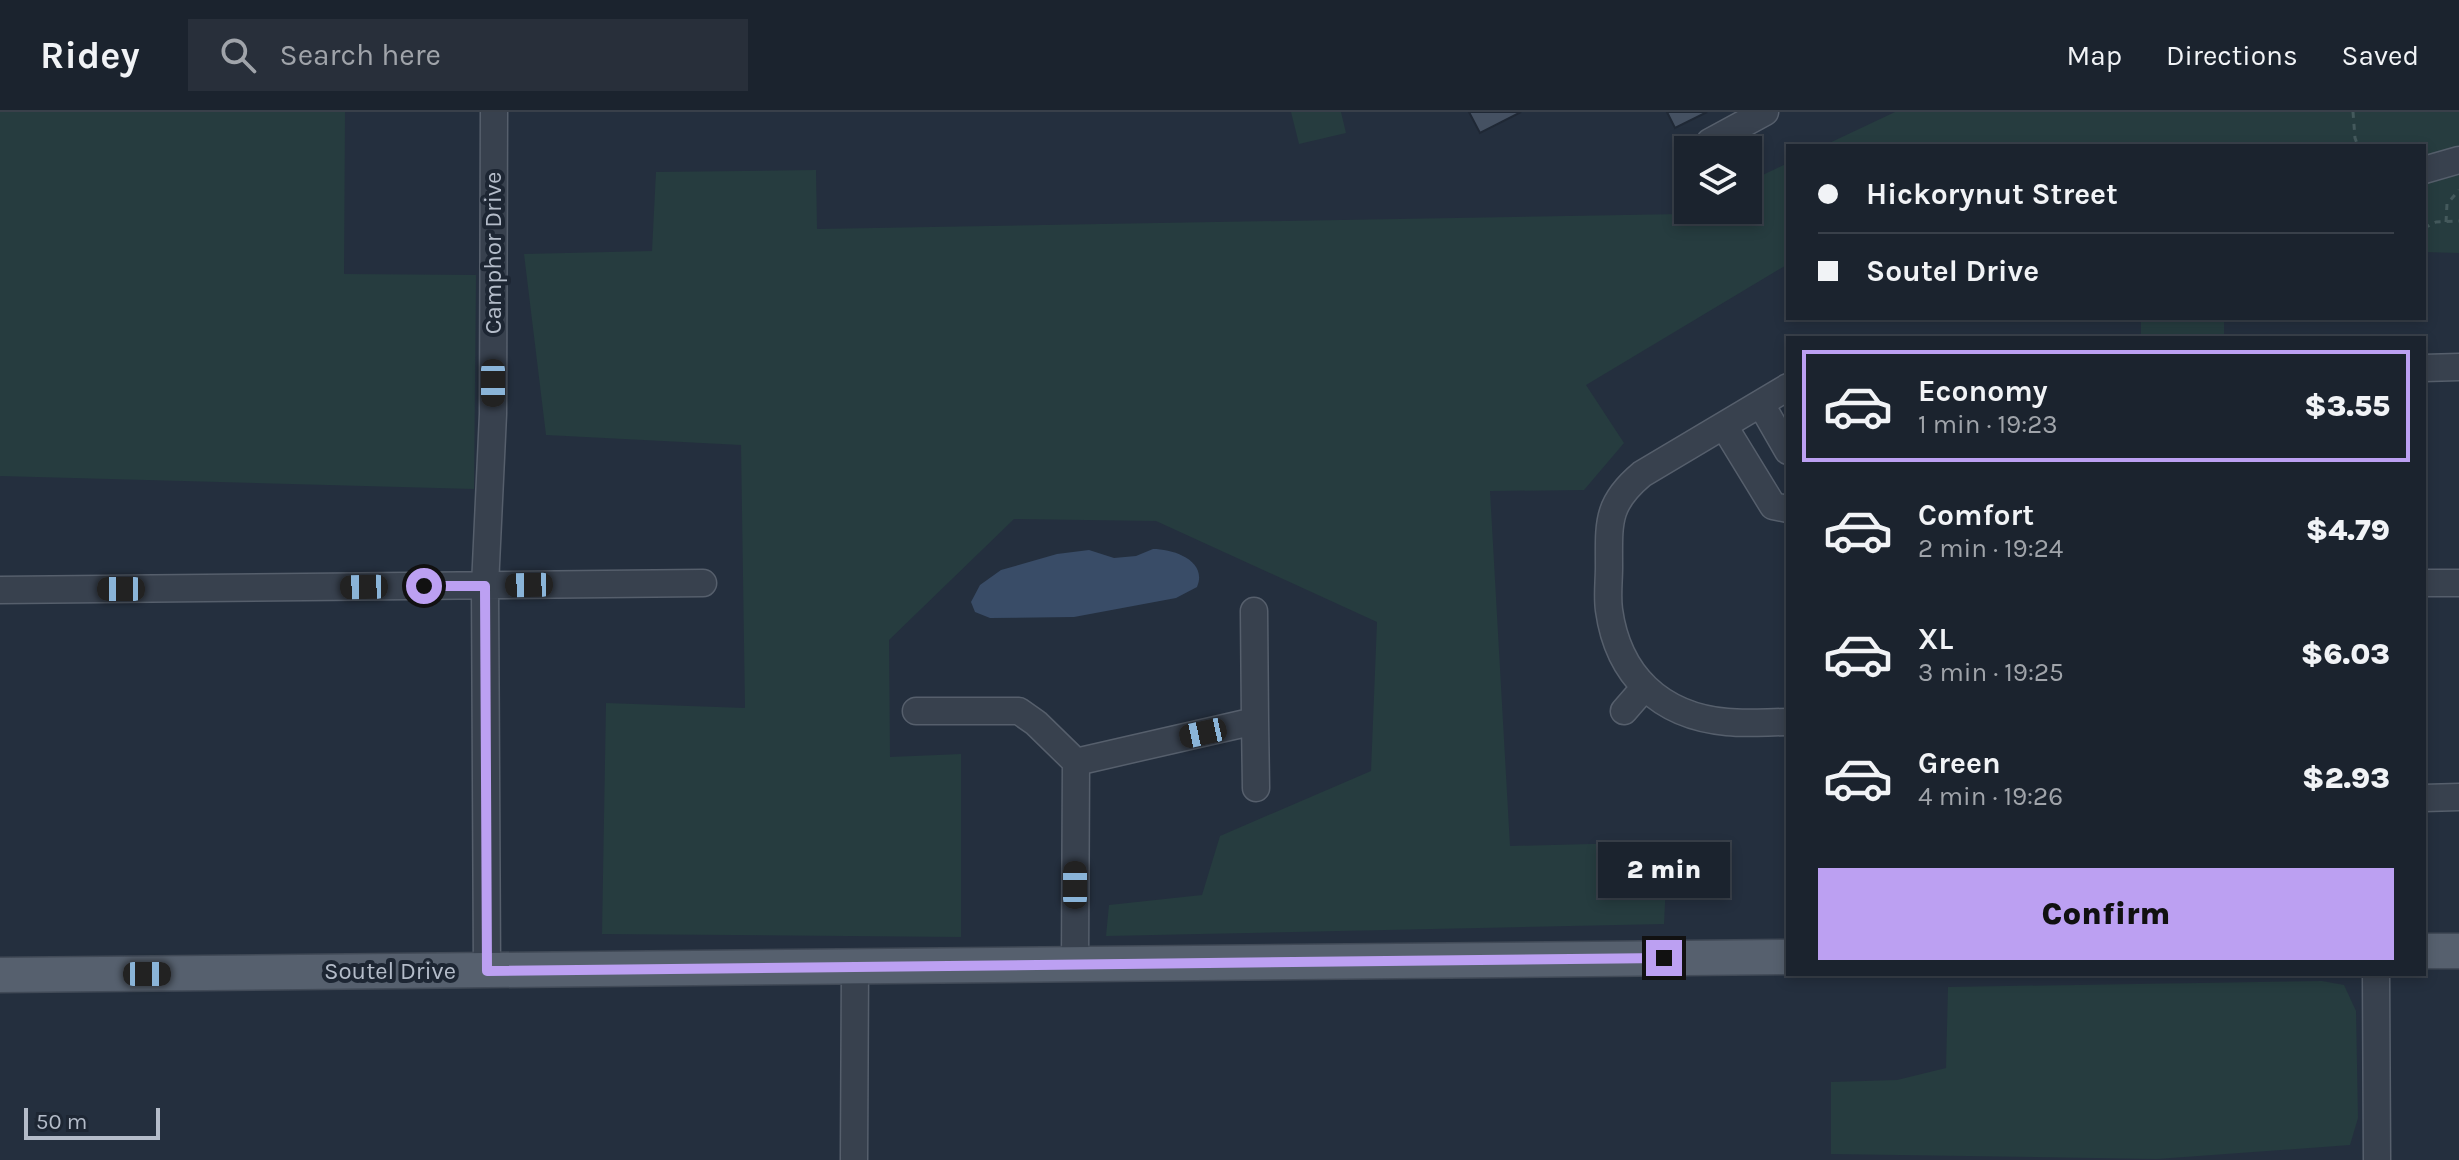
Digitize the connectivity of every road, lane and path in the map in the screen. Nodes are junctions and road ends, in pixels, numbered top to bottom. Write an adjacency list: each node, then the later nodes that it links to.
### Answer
1 (494, 112): 22 (street, Camphor Drive)
2 (1765, 112): 4 (street)
3 (2353, 112): 5 (path)
4 (1721, 136)
5 (2357, 144)
6 (2459, 160): 7 (street)
7 (2426, 169)
8 (2459, 190): 10 (path)
9 (2459, 221): 10 (path)
10 (2446, 222): 11 (path)
11 (2426, 227)
12 (2459, 367): 13 (street)
13 (2426, 368)
14 (1786, 388): 15 (street)
15 (1761, 404): 16 (street); 17 (street)
16 (1724, 426): 18 (street); 25 (street)
17 (1786, 448)
18 (1786, 509)
19 (703, 583): 22 (street)
20 (2426, 583): 21 (street)
21 (2459, 583)
22 (485, 586): 23 (street); 39 (street, Camphor Drive)
23 (0, 590)
24 (1254, 611): 28 (street)
25 (1644, 688): 27 (street); 29 (street)
26 (916, 711): 30 (street)
27 (1624, 711)
28 (1255, 721): 30 (street); 31 (street)
29 (1786, 722)
30 (1076, 762): 37 (street)
31 (1256, 788)
32 (2459, 797): 33 (street)
33 (2426, 798)
34 (2426, 951): 35 (main road)
35 (2459, 951)
36 (1786, 957): 37 (main road, Soutel Drive)
37 (1075, 964): 38 (main road, Soutel Drive)
38 (855, 966): 39 (main road, Soutel Drive); 42 (street)
39 (487, 971): 40 (main road, Soutel Drive)
40 (0, 975)
41 (2376, 976): 43 (street)
42 (854, 1160)
43 (2377, 1160)

